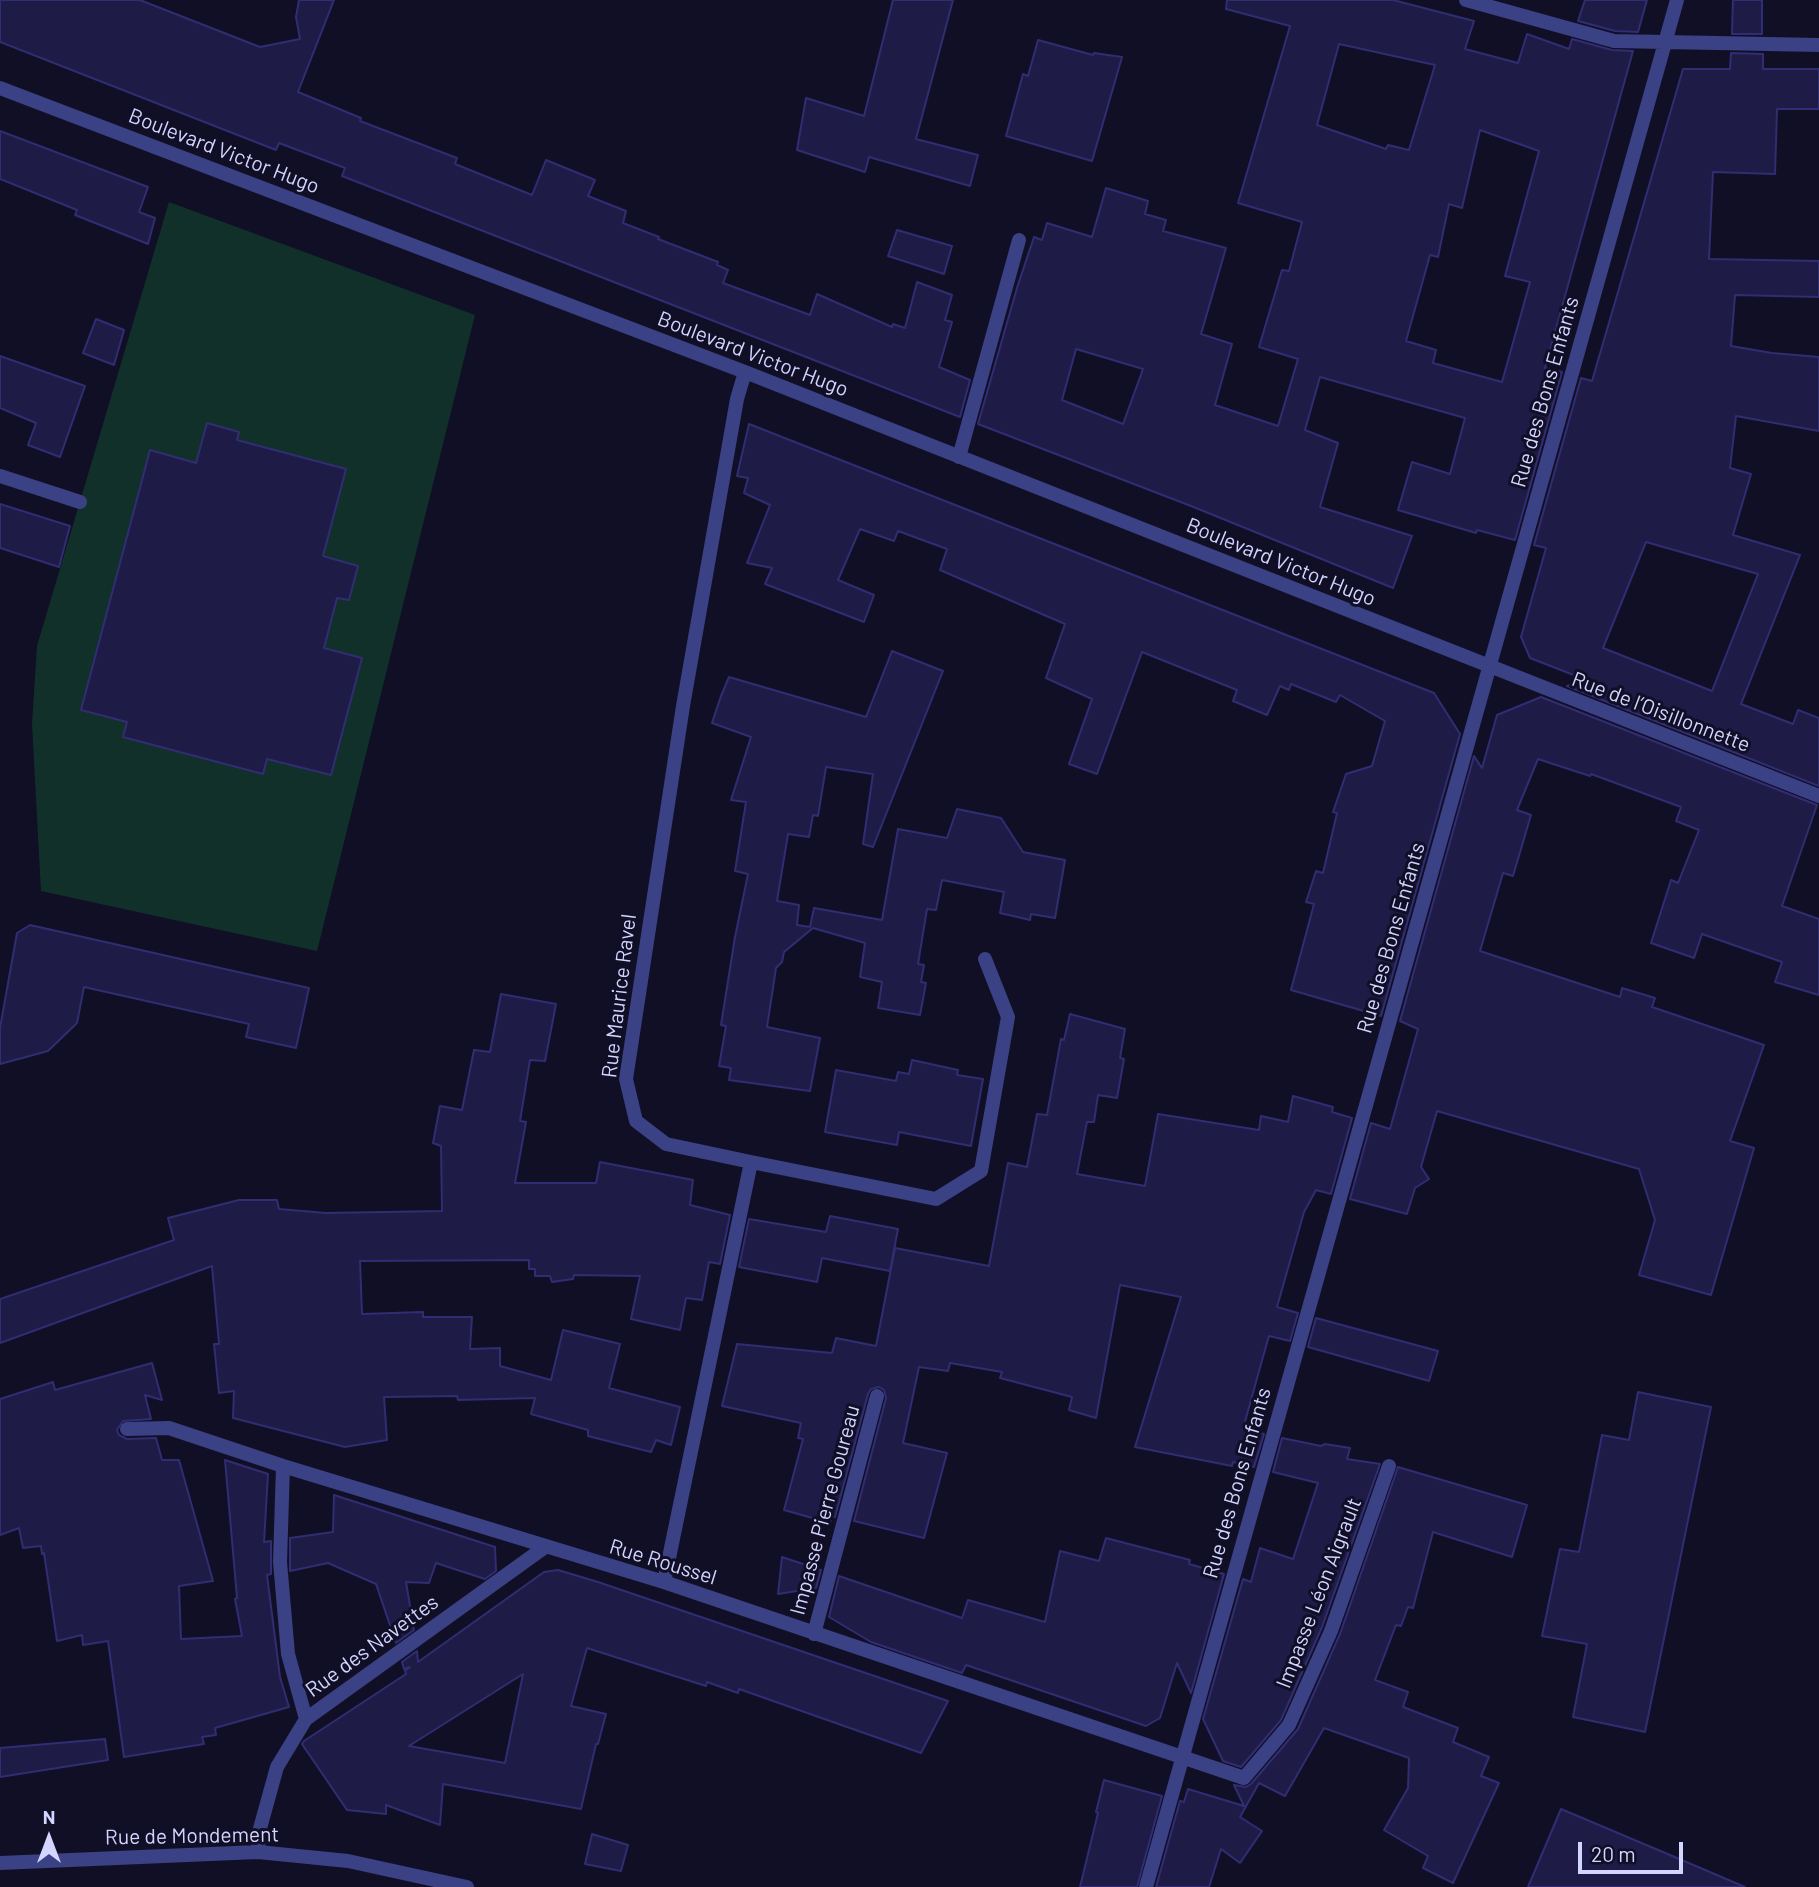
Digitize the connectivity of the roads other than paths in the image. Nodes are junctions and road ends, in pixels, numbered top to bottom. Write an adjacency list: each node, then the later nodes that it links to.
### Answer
1 (1466, 0): 3 (street)
2 (1677, 0): 3 (street, Rue des Bons Enfants)
3 (1665, 43): 4 (street); 11 (street, Rue des Bons Enfants)
4 (1819, 45)
5 (0, 88): 7 (street, Boulevard Victor Hugo)
6 (1020, 240): 8 (street)
7 (745, 372): 8 (street, Boulevard Victor Hugo); 14 (street, Rue Maurice Ravel)
8 (959, 457): 11 (street, Boulevard Victor Hugo)
9 (0, 476): 10 (street)
10 (80, 502)
11 (1489, 667): 12 (street, Rue de l’Oisillonnette); 23 (street, Rue des Bons Enfants)
12 (1819, 796)
13 (985, 959): 14 (street, Rue Maurice Ravel)
14 (751, 1162): 20 (street)
15 (877, 1396): 21 (street, Impasse Pierre Goureau)
16 (127, 1429): 17 (street, Rue Roussel)
17 (283, 1466): 19 (street, Rue Roussel); 22 (street)
18 (1389, 1466): 23 (street, Impasse Léon Aigrault)
19 (545, 1548): 20 (street, Rue Roussel); 22 (street, Rue des Navettes)
20 (664, 1582): 21 (street, Rue Roussel)
21 (814, 1634): 23 (street, Rue Roussel)
22 (306, 1719): 24 (street, Rue des Navettes)
23 (1181, 1758): 27 (street, Rue des Bons Enfants)
24 (258, 1852): 25 (street, Rue de Mondement); 26 (street, Rue de Mondement)
25 (0, 1863)
26 (467, 1887)
27 (1146, 1887)

